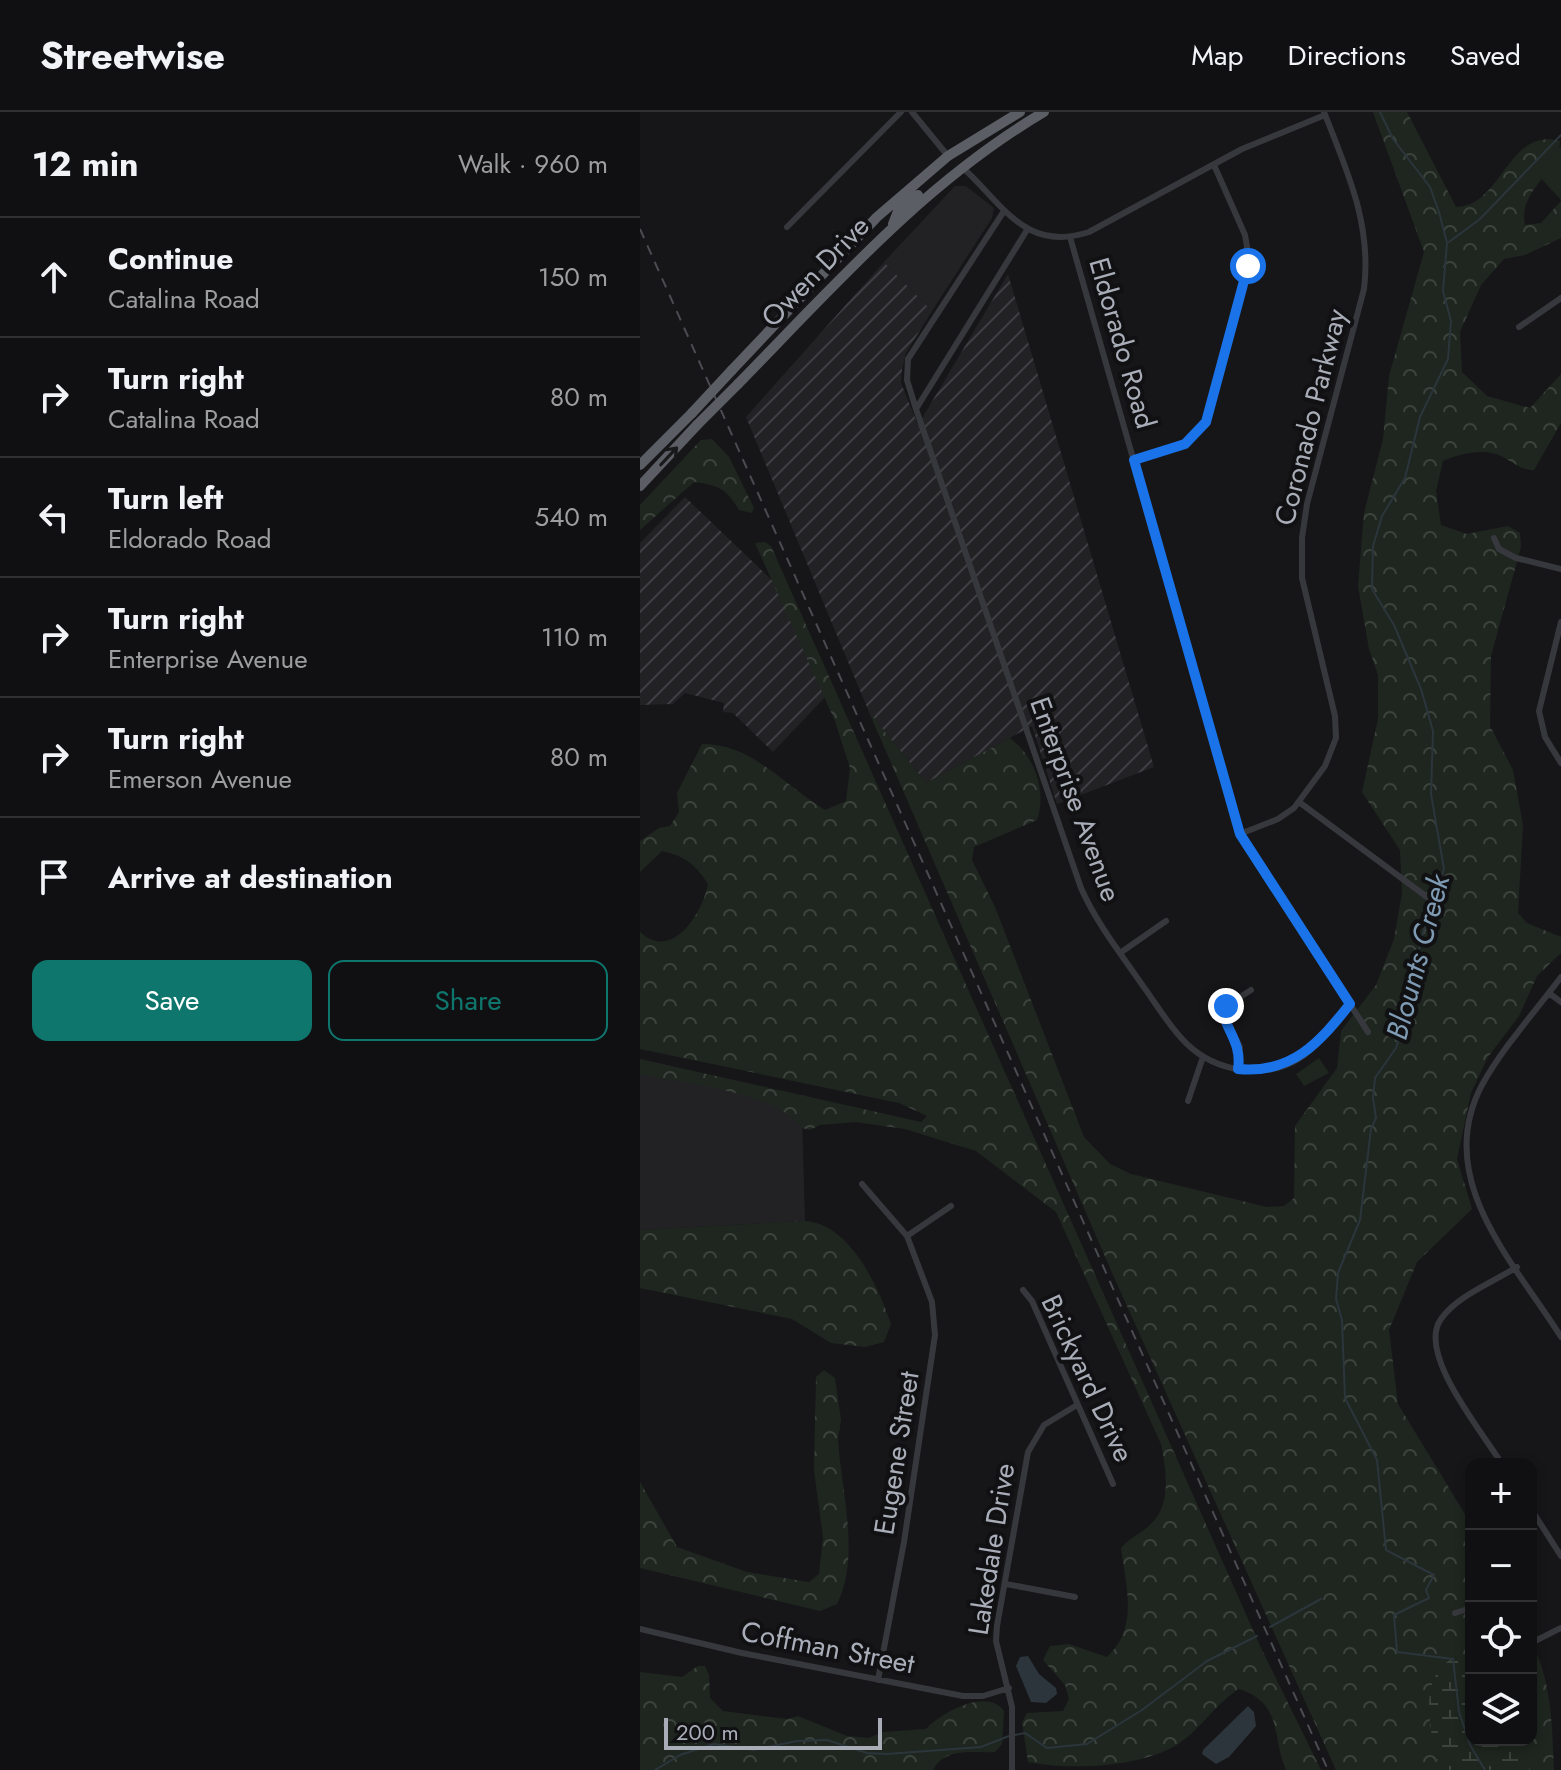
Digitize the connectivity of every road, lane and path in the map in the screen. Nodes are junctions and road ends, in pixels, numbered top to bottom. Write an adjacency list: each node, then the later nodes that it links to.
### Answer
1 (901, 112): 11 (street)
2 (912, 112): 6 (street)
3 (1022, 112): 6 (highway, Owen Drive); 8 (highway)
4 (1044, 112): 8 (highway, Owen Drive)
5 (1324, 114): 7 (street); 24 (street, Coronado Parkway)
6 (948, 156): 10 (highway); 18 (highway, Owen Drive, bridge)
7 (1214, 165): 13 (street); 17 (street)
8 (963, 167): 9 (street); 10 (highway, Owen Drive)
9 (1004, 211): 12 (street); 16 (street, Enterprise Avenue)
10 (892, 226): 19 (highway, Owen Drive, one-way to 10, bridge)
11 (787, 227)
12 (1027, 230): 13 (street); 16 (street)
13 (1070, 237): 17 (street, Eldorado Road)
14 (1561, 298): 15 (street)
15 (1519, 327)
16 (916, 409): 28 (street, Enterprise Avenue)
17 (1134, 460): 25 (street, Eldorado Road)
18 (640, 465)
19 (640, 486)
20 (1494, 538): 21 (street)
21 (1561, 569)
22 (1561, 622): 23 (street)
23 (1561, 763)
24 (1299, 802): 25 (street, Coronado Parkway); 26 (street)
25 (1240, 834): 33 (street, Eldorado Road)
26 (1431, 900)
27 (1166, 921): 28 (street)
28 (1120, 953): 35 (street, Enterprise Avenue)
29 (1561, 977): 31 (street)
30 (1251, 990): 36 (street)
31 (1549, 993): 32 (street); 41 (street)
32 (1561, 1002)
33 (1350, 1004): 34 (street, Eldorado Road); 36 (street, Enterprise Avenue)
34 (1368, 1032)
35 (1203, 1057): 36 (street, Enterprise Avenue); 37 (street)
36 (1238, 1069)
37 (1188, 1101)
38 (862, 1184): 40 (street)
39 (951, 1206): 40 (street)
40 (907, 1236): 56 (street, Eugene Street)
41 (1517, 1267): 43 (street); 45 (street)
42 (1023, 1290): 44 (street, Brickyard Drive)
43 (1561, 1337)
44 (1077, 1405): 46 (street, Brickyard Drive); 49 (street, Lakedale Drive)
45 (1498, 1458)
46 (1113, 1484)
47 (1537, 1518): 48 (street)
48 (1561, 1556)
49 (1006, 1584): 50 (street); 57 (street, Lakedale Drive)
50 (1075, 1597)
51 (1465, 1610): 52 (street)
52 (1455, 1613)
53 (1561, 1628): 55 (street)
54 (640, 1629): 56 (street, Coffman Street)
55 (1537, 1640)
56 (878, 1680): 57 (street, Coffman Street)
57 (1009, 1688): 58 (street, Lakedale Drive)
58 (1012, 1770)

